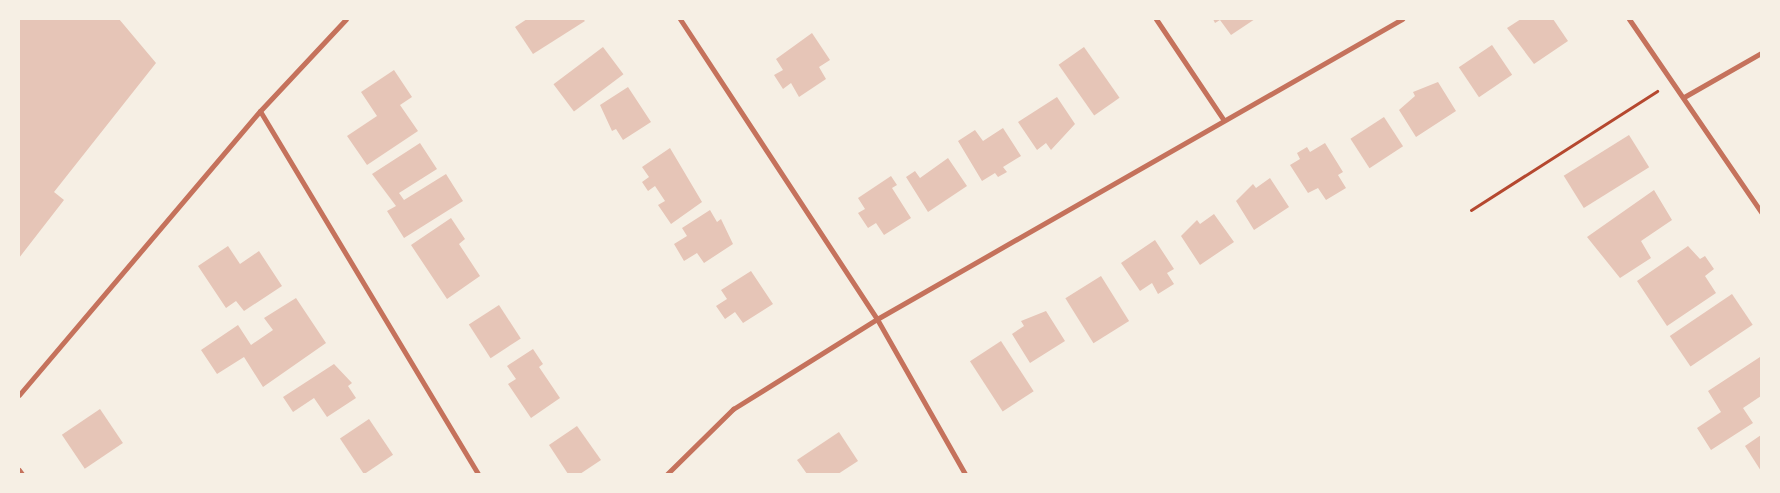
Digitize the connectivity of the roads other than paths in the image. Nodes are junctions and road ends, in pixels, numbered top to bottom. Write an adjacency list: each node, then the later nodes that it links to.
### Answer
1 (346, 19): 8 (street)
2 (680, 19): 11 (street)
3 (1156, 19): 9 (street)
4 (1402, 19): 9 (street)
5 (1630, 19): 7 (street)
6 (1761, 54): 7 (street)
7 (1684, 97): 10 (street)
8 (260, 111): 12 (street); 15 (street)
9 (1223, 119): 11 (street)
10 (1761, 212)
11 (877, 318): 16 (street); 17 (street)
12 (19, 395)
13 (19, 470): 14 (street)
14 (22, 474)
15 (478, 474)
16 (667, 474)
17 (965, 474)

